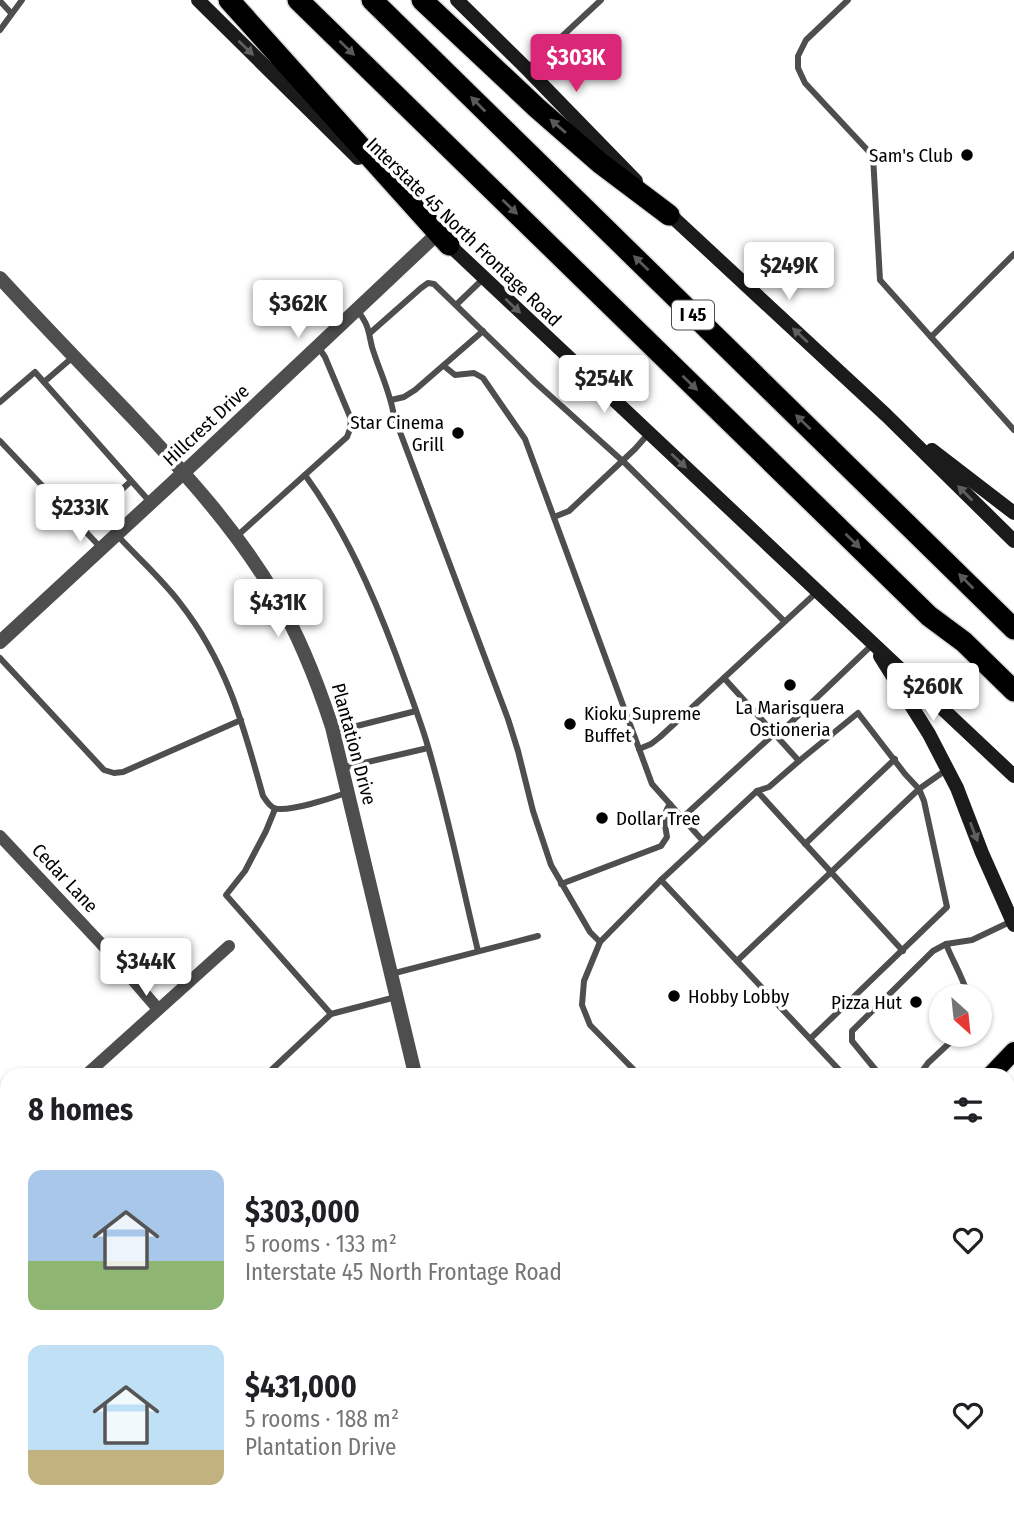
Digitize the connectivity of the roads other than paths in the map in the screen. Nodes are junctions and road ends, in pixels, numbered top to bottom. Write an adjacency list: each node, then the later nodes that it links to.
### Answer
1 (22, 0): 11 (lane)
2 (198, 0): 15 (main road, Interstate 45 North Frontage Road, one-way to 15)
3 (229, 0): 15 (highway)
4 (298, 0): 53 (highway, I 45, one-way to 53)
5 (372, 0): 48 (highway, I 45, one-way to 5)
6 (422, 0): 14 (highway, one-way to 6)
7 (457, 0): 13 (main road)
8 (601, 0): 13 (lane)
9 (848, 0): 23 (lane)
10 (0, 1): 11 (lane)
11 (12, 13): 12 (lane)
12 (0, 30)
13 (527, 69): 14 (main road)
14 (669, 215): 30 (main road, one-way to 14)
15 (443, 239): 17 (main road, Interstate 45 North Frontage Road); 20 (street, Hillcrest Drive)
16 (1014, 254): 23 (lane)
17 (484, 278): 19 (lane); 32 (main road, Interstate 45 North Frontage Road, one-way to 32)
18 (3, 286): 25 (street, Plantation Drive)
19 (457, 305): 21 (lane); 22 (lane)
20 (357, 310): 22 (lane); 24 (street, Hillcrest Drive)
21 (483, 331): 26 (lane); 34 (lane)
22 (370, 333): 28 (lane)
23 (931, 337): 31 (lane)
24 (318, 346): 35 (street, Hillcrest Drive); 36 (lane)
25 (74, 356): 27 (lane); 35 (street, Plantation Drive)
26 (444, 366): 28 (lane); 40 (lane)
27 (44, 382): 29 (lane); 37 (lane)
28 (391, 400): 76 (lane)
29 (0, 402)
30 (886, 415): 39 (main road); 44 (main road, one-way to 30)
31 (1014, 430)
32 (649, 433): 34 (lane); 46 (main road, Interstate 45 North Frontage Road, one-way to 46)
33 (1, 443): 41 (lane)
34 (622, 461): 40 (lane); 47 (lane)
35 (184, 472): 38 (street, Hillcrest Drive); 43 (street, Plantation Drive)
36 (305, 475): 43 (lane); 54 (lane)
37 (131, 481): 38 (lane); 41 (lane)
38 (151, 503): 42 (street, Hillcrest Drive)
39 (1014, 513)
40 (554, 517): 59 (lane)
41 (81, 528): 45 (lane)
42 (117, 535): 45 (street, Hillcrest Drive); 55 (lane)
43 (236, 537): 56 (street, Plantation Drive)
44 (1014, 541)
45 (102, 549): 49 (street, Hillcrest Drive)
46 (818, 590): 47 (lane); 50 (main road, Interstate 45 North Frontage Road)
47 (784, 621): 52 (lane)
48 (1014, 629)
49 (0, 642)
50 (875, 644): 57 (lane); 63 (main road); 64 (main road, Interstate 45 North Frontage Road)
51 (0, 658): 55 (lane)
52 (724, 678): 57 (lane); 59 (lane)
53 (1014, 691)
54 (416, 711): 56 (lane); 58 (lane)
55 (241, 720): 69 (lane)
56 (333, 732): 62 (street, Plantation Drive)
57 (775, 733): 61 (lane); 70 (lane)
58 (428, 748): 62 (lane); 82 (lane)
59 (639, 749): 68 (lane)
60 (895, 760): 61 (lane); 65 (lane); 73 (lane)
61 (799, 761): 66 (lane)
62 (342, 768): 67 (street, Plantation Drive)
63 (947, 769): 65 (lane); 77 (main road, one-way to 77)
64 (1014, 776)
65 (919, 789): 74 (lane); 83 (lane)
66 (757, 791): 72 (lane); 73 (lane)
67 (348, 793): 69 (lane); 85 (street, Plantation Drive)
68 (670, 804): 70 (lane); 76 (lane)
69 (275, 809): 89 (lane)
70 (682, 818): 72 (lane)
71 (0, 836): 88 (street, Cedar Lane)
72 (703, 841): 75 (lane)
73 (804, 844): 74 (lane)
74 (829, 872): 83 (lane); 84 (lane)
75 (661, 880): 79 (lane); 84 (lane)
76 (561, 884): 79 (lane)
77 (1013, 923): 80 (lane)
78 (538, 936): 82 (lane)
79 (600, 942): 96 (lane)
80 (946, 944): 86 (lane); 98 (lane)
81 (229, 946): 88 (street)
82 (478, 951): 85 (lane)
83 (903, 951): 90 (lane)
84 (737, 961): 90 (lane)
85 (391, 974): 87 (street, Plantation Drive)
86 (965, 984)
87 (397, 997): 89 (lane); 95 (street, Plantation Drive)
88 (158, 1009): 93 (street)
89 (331, 1014): 94 (lane)
90 (810, 1039): 97 (lane)
91 (945, 1047): 99 (lane)
92 (1014, 1051): 100 (main road)
93 (94, 1068)
94 (273, 1068)
95 (414, 1068)
96 (632, 1068)
97 (837, 1068)
98 (874, 1068)
99 (924, 1068)
100 (998, 1068)

